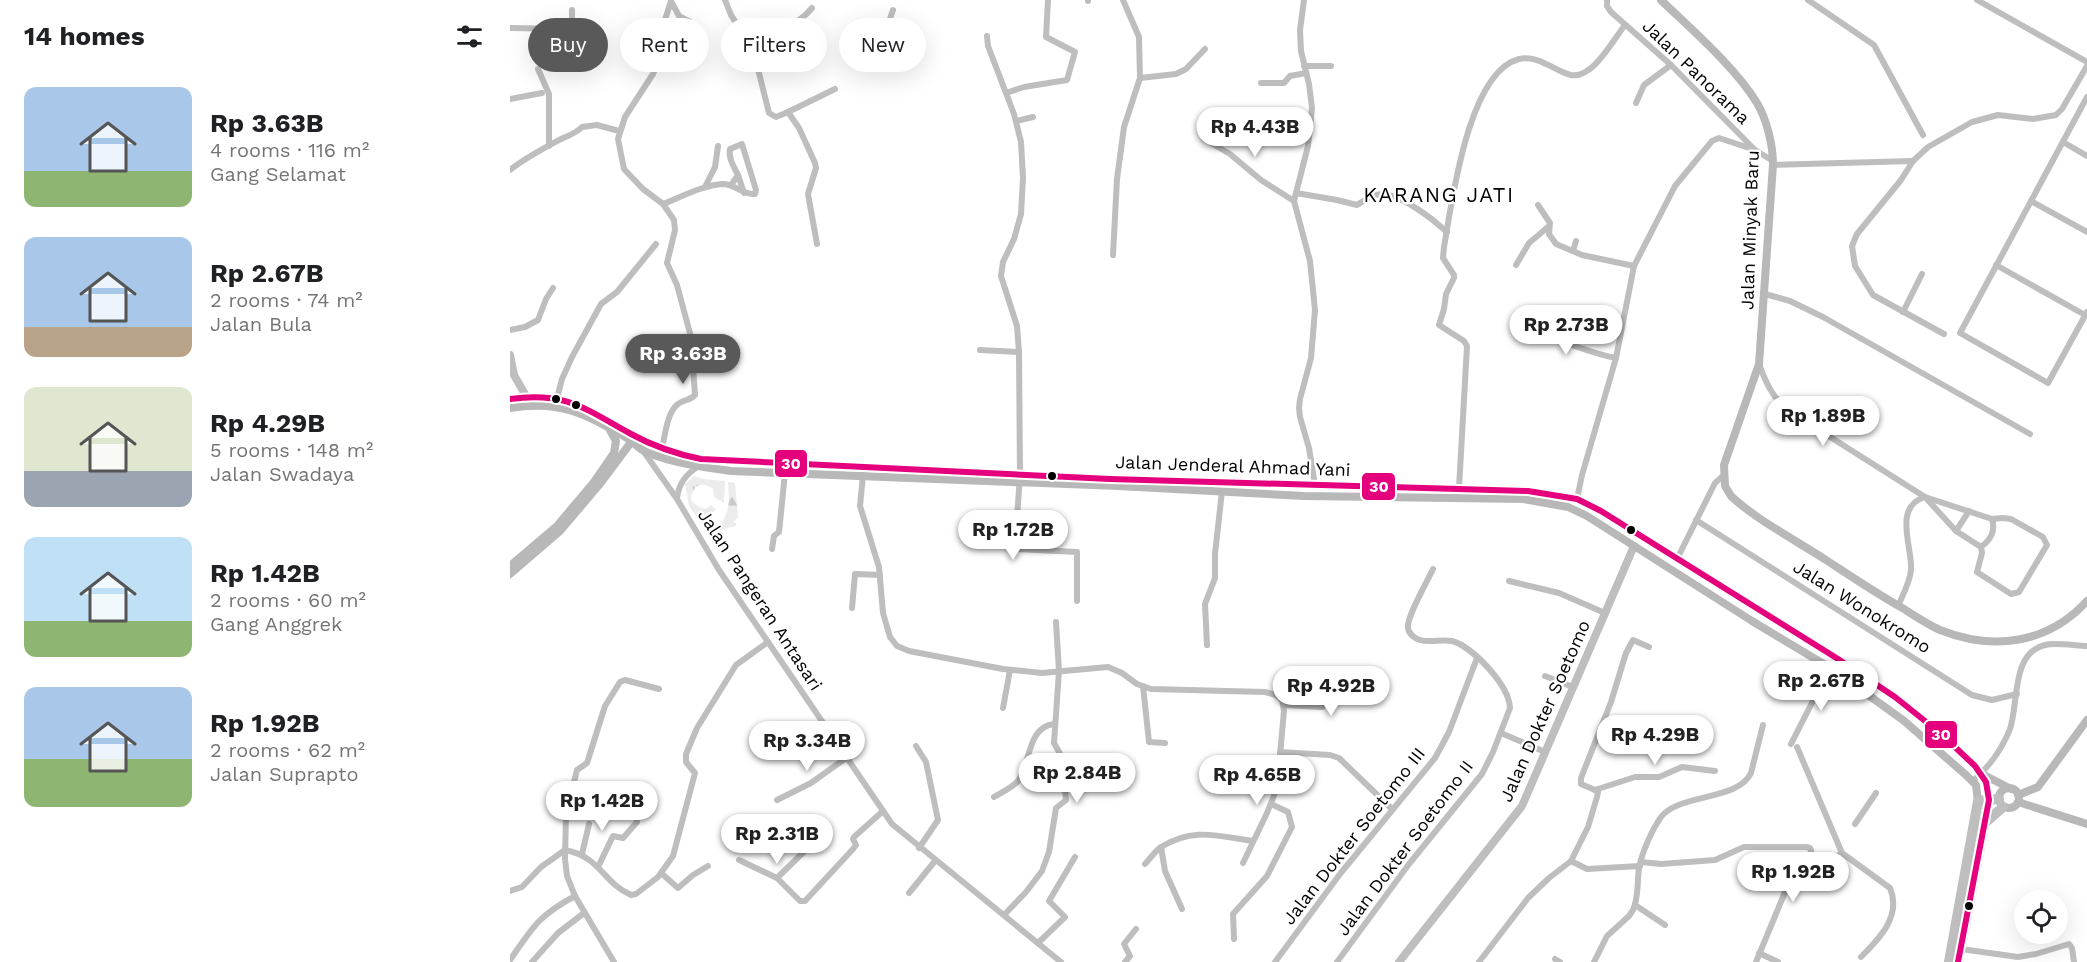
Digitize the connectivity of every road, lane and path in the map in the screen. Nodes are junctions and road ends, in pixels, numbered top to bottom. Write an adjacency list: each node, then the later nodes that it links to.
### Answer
1 (670, 0): 13 (street); 38 (street)
2 (725, 0): 14 (street)
3 (1048, 0): 31 (street)
4 (1123, 0): 27 (street)
5 (1304, 0): 24 (street)
6 (1607, 0): 17 (street, Jalan Panorama)
7 (1661, 0): 47 (main road, Jalan Minyak Baru)
8 (1808, 0): 39 (street)
9 (1977, 0): 21 (street)
10 (812, 8): 15 (street)
11 (572, 10): 18 (street)
12 (892, 10): 16 (street)
13 (683, 18)
14 (733, 18)
15 (804, 18)
16 (890, 18)
17 (1624, 25): 22 (street, Jalan Panorama); 59 (street)
18 (510, 28)
19 (987, 36): 31 (street)
20 (1205, 49): 27 (street)
21 (2087, 64): 46 (street)
22 (1671, 65): 34 (street); 44 (street, Jalan Panorama)
23 (1331, 66): 24 (street)
24 (1305, 69): 28 (street); 53 (street)
25 (539, 72): 42 (street)
26 (759, 72): 35 (street)
27 (1140, 78): 65 (street)
28 (1261, 83)
29 (835, 89): 35 (street)
30 (542, 93): 33 (street)
31 (1006, 93): 37 (street)
32 (2087, 97): 41 (street)
33 (510, 99)
34 (1636, 103)
35 (788, 112): 63 (street)
36 (1033, 117): 37 (street)
37 (1016, 121): 78 (street)
38 (619, 131): 42 (street); 56 (street)
39 (1923, 135)
40 (1204, 138): 54 (street)
41 (2063, 142): 45 (street); 55 (street)
42 (549, 146): 48 (street)
43 (718, 146): 51 (street)
44 (1755, 150): 47 (street, Jalan Panorama); 68 (street)
45 (2087, 156)
46 (1913, 161): 47 (street); 72 (street)
47 (1773, 163): 71 (main road, Jalan Minyak Baru)
48 (510, 170)
49 (738, 175): 50 (street); 52 (street); 52 (street)
50 (731, 186): 51 (street); 52 (street)
51 (705, 187): 56 (street)
52 (744, 193)
53 (1296, 193): 54 (street); 59 (street)
54 (1294, 201): 98 (street)
55 (2031, 201): 60 (street); 67 (street)
56 (663, 204): 90 (street)
57 (1538, 206): 58 (street)
58 (1548, 226): 64 (street); 66 (street)
59 (1447, 232): 99 (street)
60 (2087, 232)
61 (1576, 241): 64 (street)
62 (656, 244): 84 (street)
63 (817, 244)
64 (1573, 252): 68 (street)
65 (1113, 255)
66 (1516, 265)
67 (1996, 265): 73 (street); 73 (street)
68 (1635, 266): 80 (street)
69 (1922, 274): 72 (street)
70 (553, 288): 75 (street)
71 (1765, 294): 81 (main road, Jalan Minyak Baru); 88 (street)
72 (1903, 312): 76 (street)
73 (2086, 313)
74 (1523, 327): 80 (street)
75 (510, 330)
76 (1944, 334)
77 (980, 350): 78 (street)
78 (1019, 352): 97 (street)
79 (510, 355): 82 (street)
80 (1616, 357): 104 (street)
81 (1759, 364): 92 (main road, Jalan Minyak Baru); 102 (street)
82 (512, 375): 83 (street)
83 (526, 396): 84 (main road, Jalan Jenderal Ahmad Yani); 85 (main road, Jalan Jenderal Ahmad Yani)
84 (557, 398): 90 (main road, Jalan Jenderal Ahmad Yani)
85 (510, 399)
86 (510, 408): 87 (main road, Jalan Jenderal Ahmad Yani)
87 (609, 429): 89 (main road, Jalan Jenderal Ahmad Yani); 113 (main road)
88 (2030, 434)
89 (632, 441): 91 (main road, Jalan Jenderal Ahmad Yani); 115 (main road)
90 (662, 448): 97 (main road, Jalan Jenderal Ahmad Yani)
91 (643, 451): 93 (main road, Jalan Jenderal Ahmad Yani); 103 (street, Jalan Pangeran Antasari)
92 (1726, 460): 96 (main road, Jalan Minyak Baru); 100 (main road, Jalan Minyak Baru)
93 (699, 466): 94 (main road, Jalan Jenderal Ahmad Yani); 103 (street)
94 (785, 473): 95 (main road, Jalan Jenderal Ahmad Yani); 111 (street)
95 (863, 475): 97 (main road, Jalan Jenderal Ahmad Yani); 116 (street)
96 (1724, 476): 100 (main road, Jalan Minyak Baru); 107 (street)
97 (1019, 479): 98 (main road, Jalan Jenderal Ahmad Yani); 101 (main road, Jalan Jenderal Ahmad Yani); 118 (street)
98 (1315, 485): 99 (main road, Jalan Jenderal Ahmad Yani)
99 (1459, 488): 104 (main road, Jalan Jenderal Ahmad Yani)
100 (1727, 490): 120 (main road)
101 (1222, 491): 109 (main road, Jalan Jenderal Ahmad Yani); 125 (street)
102 (1925, 497): 105 (street); 108 (street); 120 (street)
103 (676, 499): 124 (street, Jalan Pangeran Antasari)
104 (1577, 499): 112 (main road, Jalan Jenderal Ahmad Yani)
105 (1968, 511): 106 (street); 108 (street)
106 (1992, 519): 110 (street); 110 (street)
107 (1696, 520): 112 (street); 138 (street, Jalan Wonokromo)
108 (1956, 531): 110 (street)
109 (1634, 546): 122 (street, Jalan Dokter Soetomo); 130 (main road, Jalan Jenderal Ahmad Yani)
110 (1980, 548)
111 (772, 549)
112 (1677, 559): 129 (main road, Jalan Jenderal Ahmad Yani)
113 (510, 566)
114 (1433, 569): 128 (street, Jalan Dokter Soetomo II)
115 (510, 574)
116 (880, 575): 121 (street); 131 (street)
117 (1509, 580): 122 (street)
118 (1077, 601)
119 (2087, 601): 120 (main road)
120 (1898, 606)
121 (852, 608)
122 (1605, 613): 135 (street, Jalan Dokter Soetomo)
123 (1056, 622): 132 (street)
124 (768, 642): 149 (street, Jalan Pangeran Antasari); 183 (street)
125 (1207, 645)
126 (2087, 646): 138 (street)
127 (1649, 647): 153 (street)
128 (1477, 658): 144 (street, Jalan Dokter Soetomo II); 160 (street, Jalan Dokter Soetomo III)
129 (1838, 658): 130 (street); 151 (main road, Jalan Jenderal Ahmad Yani)
130 (1832, 669): 152 (main road, Jalan Jenderal Ahmad Yani); 171 (street)
131 (1010, 670): 132 (street); 140 (street)
132 (1059, 671): 134 (street); 142 (street)
133 (1545, 676): 135 (street)
134 (1143, 686): 139 (street); 145 (street)
135 (1573, 687): 148 (street, Jalan Dokter Soetomo)
136 (659, 689): 170 (street)
137 (1362, 690): 139 (street)
138 (2017, 694): 151 (street)
139 (1284, 705): 147 (street)
140 (1003, 708)
141 (2087, 720): 155 (main road)
142 (1054, 724): 156 (street); 191 (street)
143 (1763, 725): 179 (street)
144 (1501, 733): 148 (street); 205 (street, Jalan Dokter Soetomo II)
145 (1166, 743)
146 (916, 746): 169 (street)
147 (1280, 752): 159 (street); 160 (street)
148 (1545, 752): 206 (street, Jalan Dokter Soetomo)
149 (846, 758): 157 (street); 161 (street, Jalan Pangeran Antasari)
150 (1715, 771): 153 (street)
151 (1982, 774): 152 (street); 155 (main road); 158 (main road)
152 (1973, 781): 158 (main road)
153 (1595, 790): 176 (street)
154 (1876, 793): 164 (street)
155 (2017, 796): 158 (main road); 158 (main road); 165 (main road)
156 (994, 797)
157 (777, 800)
158 (1992, 802): 196 (highway); 211 (highway)
159 (1271, 804): 167 (street); 194 (street)
160 (1392, 809): 204 (street, Jalan Dokter Soetomo III)
161 (882, 812): 169 (street, Jalan Pangeran Antasari); 184 (street)
162 (637, 822): 181 (street)
163 (589, 824): 172 (street)
164 (1855, 824)
165 (2087, 824)
166 (818, 838): 184 (street)
167 (1253, 841): 168 (street); 177 (street)
168 (1161, 847): 178 (street); 189 (street)
169 (919, 848): 175 (street, Jalan Pangeran Antasari)
170 (565, 850): 172 (street); 185 (street); 187 (street)
171 (1842, 853): 182 (street); 198 (street)
172 (582, 854): 181 (street)
173 (1075, 857): 195 (street)
174 (740, 860): 184 (street)
175 (935, 861): 186 (street); 191 (street, Jalan Pangeran Antasari)
176 (1571, 861): 179 (street); 207 (street)
177 (1243, 863)
178 (1145, 864)
179 (1640, 864): 182 (street); 188 (street)
180 (708, 866): 183 (street)
181 (598, 867): 183 (street)
182 (1811, 872): 197 (street)
183 (661, 873)
184 (777, 878)
185 (510, 891)
186 (909, 892)
187 (574, 896): 190 (street); 199 (street)
188 (1635, 905): 192 (street); 208 (street)
189 (1182, 909)
190 (584, 913): 200 (street); 201 (street)
191 (1004, 915): 195 (street, Jalan Pangeran Antasari)
192 (1665, 925)
193 (1136, 929): 203 (street)
194 (1234, 939)
195 (1038, 944): 202 (street, Jalan Pangeran Antasari)
196 (1961, 949): 212 (highway); 213 (street)
197 (1759, 953): 209 (street); 210 (street)
198 (1861, 957)
199 (510, 960)
200 (532, 962)
201 (614, 962)
202 (1060, 962)
203 (1125, 962)
204 (1275, 962)
205 (1337, 962)
206 (1399, 962)
207 (1479, 962)
208 (1594, 962)
209 (1756, 962)
210 (1778, 962)
211 (1949, 962)
212 (1958, 962)
213 (2074, 962)

